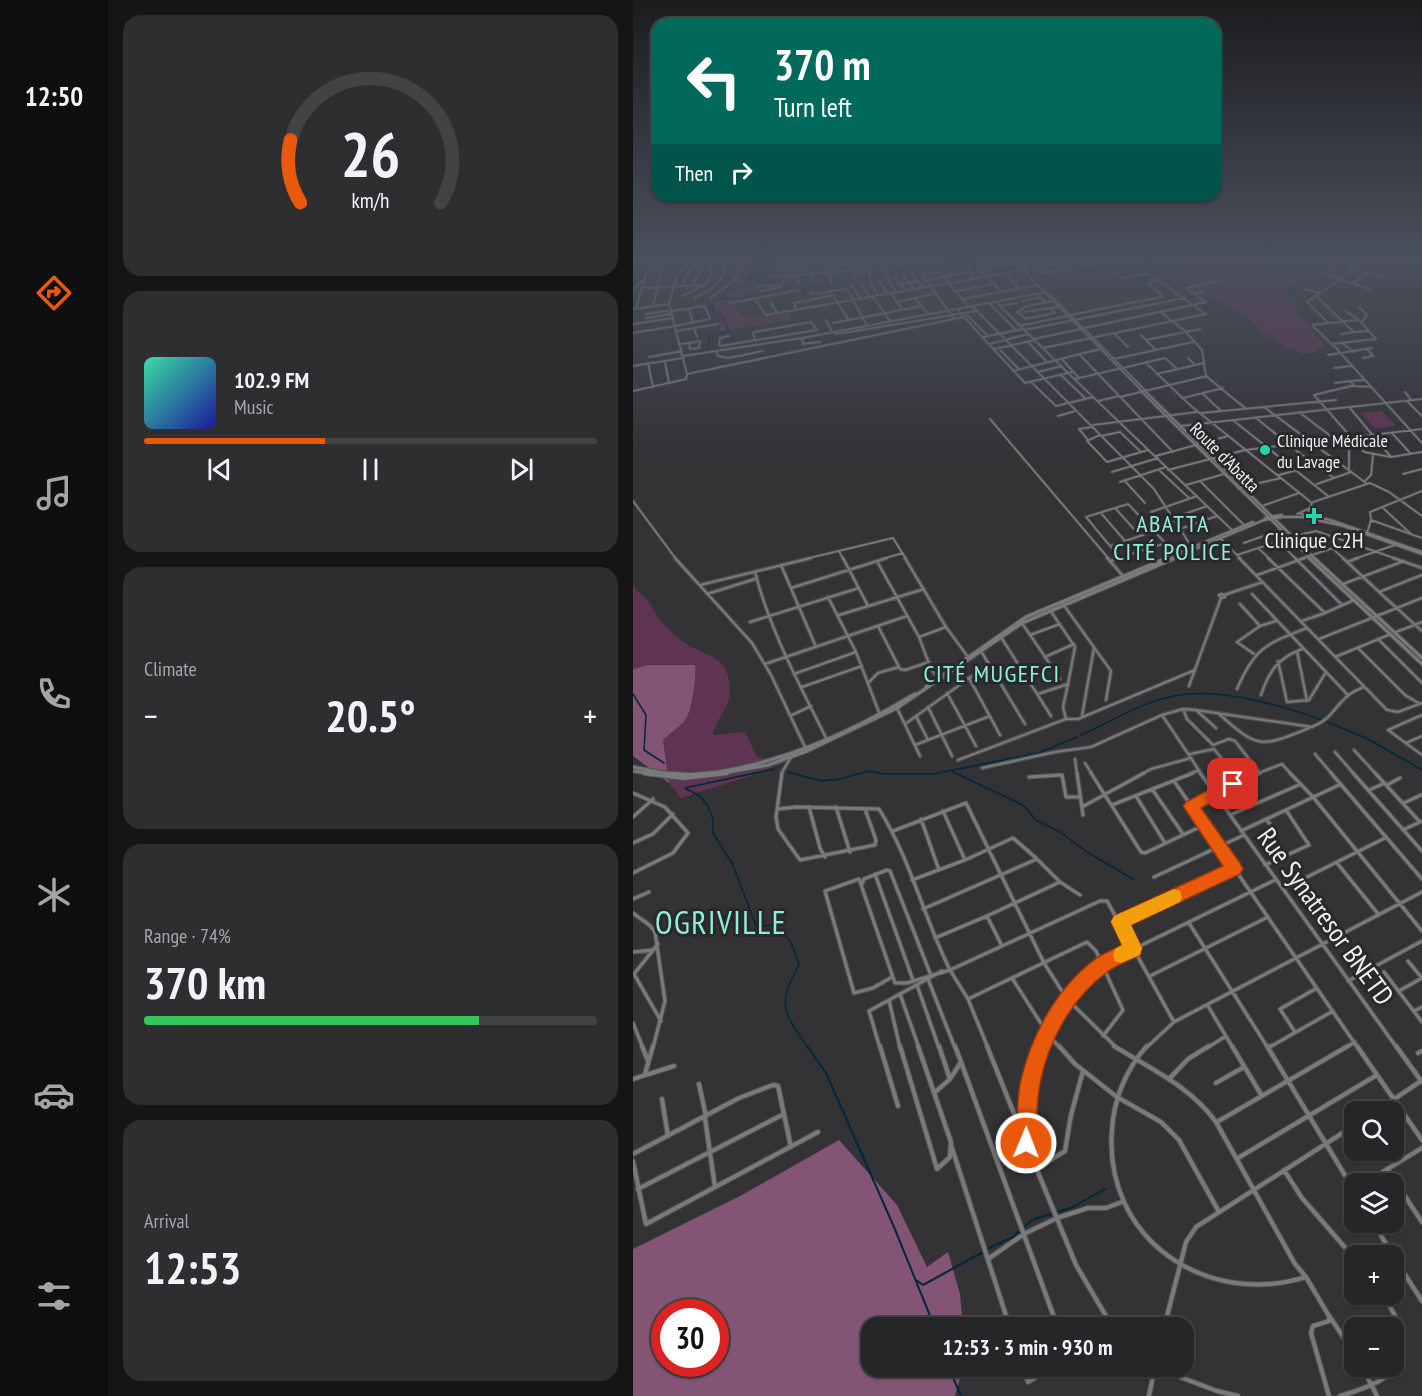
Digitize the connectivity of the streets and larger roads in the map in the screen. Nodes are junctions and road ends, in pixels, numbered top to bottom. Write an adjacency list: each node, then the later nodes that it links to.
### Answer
1 (693, 323): 25 (street)
2 (806, 323): 23 (street)
3 (814, 323): 36 (street)
4 (828, 323): 37 (street)
5 (878, 323): 24 (street)
6 (907, 323): 37 (street)
7 (933, 323): 75 (street)
8 (970, 323): 53 (street)
9 (976, 323): 49 (street)
10 (989, 323): 42 (street)
11 (1009, 323): 33 (street)
12 (1017, 323): 27 (street)
13 (1032, 323): 27 (street)
14 (1060, 323): 29 (street)
15 (1075, 323): 30 (street, Route d'Abatta)
16 (1111, 323): 30 (street)
17 (1167, 323): 44 (street)
18 (1174, 323): 38 (street)
19 (1327, 323): 68 (street)
20 (1344, 323): 39 (street)
21 (1363, 323): 34 (street)
22 (718, 324): 28 (street)
23 (800, 324): 26 (street); 36 (street)
24 (867, 325): 37 (street)
25 (675, 326): 35 (street); 40 (street)
26 (788, 326): 32 (street); 41 (street)
27 (1020, 326): 29 (street)
28 (694, 328): 35 (street); 50 (street)
29 (1024, 329): 33 (street); 43 (street)
30 (1082, 329): 54 (street); 55 (street, Route d'Abatta)
31 (1200, 329): 38 (street)
32 (767, 330): 51 (street); 56 (street)
33 (1016, 330): 42 (street)
34 (1368, 331): 39 (street); 64 (street)
35 (676, 332): 65 (street)
36 (804, 332): 41 (street)
37 (833, 332): 52 (street)
38 (1185, 332): 58 (street); 63 (street)
39 (1354, 332): 45 (street)
40 (633, 333)
41 (790, 334): 48 (street)
42 (999, 334): 49 (street); 57 (street)
43 (1028, 334): 54 (street); 57 (street)
44 (1115, 334): 55 (street); 70 (street)
45 (1341, 334)
46 (1141, 335): 58 (street)
47 (729, 336): 56 (street)
48 (778, 336): 51 (street); 59 (street)
49 (988, 336): 53 (street)
50 (697, 337)
51 (769, 338): 56 (street)
52 (802, 338): 59 (street); 66 (street)
53 (983, 338): 67 (street)
54 (1034, 339): 62 (street); 72 (street)
55 (1091, 339): 72 (street); 77 (street, Route d'Abatta); 91 (street, Route d'Abatta)
56 (755, 340)
57 (1005, 340): 67 (street); 69 (street)
58 (1146, 340): 74 (street)
59 (779, 341): 80 (street)
60 (689, 342): 65 (street)
61 (820, 342): 66 (street)
62 (1028, 342): 69 (street); 94 (street)
63 (1194, 342): 74 (street); 96 (street)
64 (1342, 343): 68 (street); 82 (street)
65 (680, 344): 79 (street)
66 (803, 344): 75 (street)
67 (989, 344): 76 (street)
68 (1332, 344): 84 (street)
69 (1011, 346): 71 (street); 100 (street)
70 (1128, 347)
71 (999, 348): 76 (street); 105 (street)
72 (1043, 348): 92 (street)
73 (1372, 348): 78 (street)
74 (1155, 349): 91 (street)
75 (800, 350): 113 (street)
76 (994, 350): 107 (street)
77 (1100, 350): 83 (street); 106 (street, Route d'Abatta)
78 (1368, 350): 82 (street); 90 (street)
79 (682, 351): 86 (street); 87 (street)
80 (716, 351): 81 (street); 87 (street)
81 (763, 351)
82 (1355, 352): 84 (street)
83 (1079, 354): 88 (street); 111 (street)
84 (1339, 354): 85 (street); 102 (street)
85 (1327, 355)
86 (649, 357)
87 (683, 357): 93 (street); 113 (street)
88 (1061, 358): 92 (street); 109 (street)
89 (1188, 358): 98 (street)
90 (1363, 358)
91 (1114, 359): 106 (street, Route d'Abatta)
92 (1055, 360): 94 (street); 101 (street)
93 (664, 361): 95 (street); 122 (street)
94 (1047, 362): 100 (street)
95 (648, 363): 99 (street); 126 (street)
96 (1204, 363): 98 (street); 115 (street)
97 (1147, 364): 103 (street); 106 (street); 112 (street)
98 (1195, 364): 103 (street)
99 (633, 366)
100 (1032, 366): 105 (street); 108 (street)
101 (1062, 366): 108 (street); 110 (street)
102 (1352, 366): 104 (street); 119 (street)
103 (1176, 368): 112 (street)
104 (1334, 368)
105 (1019, 369): 107 (street)
106 (1121, 369): 111 (street); 130 (street, Route d'Abatta)
107 (1013, 371): 123 (street)
108 (1037, 372): 117 (street)
109 (1073, 372): 110 (street); 116 (street)
110 (1068, 373): 114 (street); 118 (street)
111 (1098, 374): 116 (street); 134 (street)
112 (1157, 374): 124 (street)
113 (687, 375): 122 (street)
114 (1061, 375): 117 (street); 136 (street)
115 (1207, 376): 124 (street); 128 (street)
116 (1079, 378): 118 (street)
117 (1044, 379): 123 (street); 143 (street)
118 (1075, 379): 133 (street)
119 (1365, 380): 120 (street); 127 (street)
120 (1351, 381): 121 (street); 125 (street)
121 (1335, 382)
122 (669, 383): 126 (street)
123 (1032, 383): 143 (street)
124 (1169, 386): 130 (street); 135 (street)
125 (1354, 386): 127 (street); 141 (street)
126 (653, 387): 129 (street)
127 (1371, 387): 144 (street)
128 (1223, 388): 132 (street); 147 (street)
129 (633, 391)
130 (1143, 391): 134 (street); 153 (street, Route d'Abatta)
131 (1405, 392): 139 (street)
132 (1203, 394): 135 (street); 150 (street)
133 (1094, 396): 136 (street); 140 (street)
134 (1120, 396): 140 (street); 159 (street)
135 (1183, 398): 151 (street)
136 (1086, 399): 143 (street)
137 (1422, 399): 139 (street)
138 (1336, 400): 141 (street)
139 (1411, 400): 142 (street)
140 (1098, 401): 161 (street)
141 (1319, 401): 145 (street); 148 (street)
142 (1406, 401): 144 (street); 156 (street)
143 (1069, 403): 149 (street)
144 (1387, 403): 146 (street); 166 (street)
145 (1264, 407): 147 (street); 154 (street)
146 (1349, 407): 148 (street); 168 (street)
147 (1245, 408): 150 (street)
148 (1327, 410): 152 (street); 171 (street)
149 (1075, 411): 155 (street); 163 (street)
150 (1221, 411): 151 (street)
151 (1201, 412): 153 (street); 162 (street)
152 (1299, 412): 154 (street); 173 (street)
153 (1166, 414): 159 (street); 164 (street, Route d'Abatta); 177 (street, Route d'Abatta)
154 (1274, 415): 157 (street); 174 (street)
155 (1058, 416)
156 (1422, 416)
157 (1255, 417): 160 (street); 176 (street)
158 (990, 419): 267 (street)
159 (1141, 419): 161 (street); 182 (street)
160 (1233, 420): 162 (street); 178 (street)
161 (1120, 421): 163 (street); 179 (street)
162 (1213, 423): 164 (street); 170 (street)
163 (1091, 426): 169 (street); 172 (street)
164 (1180, 426): 177 (street, Route d'Abatta)
165 (1422, 429): 166 (street)
166 (1410, 430): 167 (street); 175 (street)
167 (1392, 433): 168 (street); 184 (street)
168 (1372, 435): 171 (street); 189 (street)
169 (1101, 436): 172 (street); 181 (street); 187 (street)
170 (1230, 436): 177 (street); 180 (street)
171 (1351, 438): 173 (street); 186 (street)
172 (1088, 440): 187 (street)
173 (1335, 440): 174 (street); 196 (street)
174 (1311, 442): 176 (street); 196 (street)
175 (1422, 443)
176 (1288, 444): 178 (street); 203 (street)
177 (1197, 445): 182 (street); 190 (street, Route d'Abatta)
178 (1267, 447): 180 (street); 195 (street)
179 (1148, 450): 181 (street); 188 (street)
180 (1245, 450): 185 (street); 200 (street)
181 (1141, 452): 187 (street)
182 (1173, 452): 188 (street)
183 (1422, 452): 184 (street)
184 (1410, 453): 189 (street)
185 (1226, 454): 190 (street); 208 (street)
186 (1373, 455): 189 (street); 207 (street)
187 (1122, 457): 191 (street)
188 (1157, 457): 191 (street); 192 (street)
189 (1391, 457)
190 (1210, 458): 192 (street); 198 (street, Route d'Abatta); 211 (street, Route d'Abatta)
191 (1131, 466): 197 (street); 201 (street)
192 (1167, 469): 194 (street); 210 (street)
193 (1422, 469): 199 (street)
194 (1159, 470): 201 (street); 216 (street)
195 (1297, 470): 200 (street); 209 (street)
196 (1350, 471): 203 (street); 207 (street)
197 (1112, 472)
198 (1224, 474): 206 (street); 211 (street, Route d'Abatta)
199 (1403, 474)
200 (1278, 475): 202 (street)
201 (1141, 476): 204 (street); 223 (street)
202 (1281, 478): 208 (street); 213 (street)
203 (1333, 478): 209 (street)
204 (1124, 480): 205 (street); 219 (street)
205 (1120, 482)
206 (1200, 482): 210 (street); 236 (street)
207 (1366, 482): 215 (street); 217 (street)
208 (1257, 484): 211 (street)
209 (1316, 484): 215 (street)
210 (1186, 486): 214 (street)
211 (1239, 488): 222 (street, Route d'Abatta); 234 (street, Route d'Abatta)
212 (1421, 492): 217 (street)
213 (1299, 493): 220 (street); 222 (street)
214 (1197, 496): 216 (street); 221 (street)
215 (1329, 496): 220 (street)
216 (1189, 498): 223 (street)
217 (1399, 499): 224 (street); 232 (street)
218 (633, 501): 284 (street)
219 (1145, 503)
220 (1312, 503): 226 (street)
221 (1207, 506): 231 (street); 233 (street)
222 (1260, 506): 234 (street, Route d'Abatta)
223 (1166, 507): 227 (street); 233 (street)
224 (1382, 507): 235 (street); 243 (street)
225 (1115, 508): 228 (street); 239 (street); 244 (street)
226 (1310, 508): 229 (street); 230 (street)
227 (1151, 512)
228 (1100, 513): 248 (street); 254 (street)
229 (1297, 514): 230 (street); 234 (street)
230 (1307, 515): 242 (street)
231 (1217, 516): 237 (street); 240 (street)
232 (1422, 516)
233 (1173, 518): 237 (street)
234 (1269, 518): 236 (street); 238 (street, Route d'Abatta); 242 (street); 245 (street, Route d'Abatta)
235 (1371, 520): 242 (street); 243 (street)
236 (1245, 526): 240 (street)
237 (1180, 529): 255 (street)
238 (1280, 530): 245 (street, Route d'Abatta); 251 (street)
239 (1155, 531): 244 (street); 250 (street)
240 (1233, 531): 246 (street); 255 (street)
241 (1304, 532): 245 (street); 252 (street); 259 (street)
242 (1367, 534): 253 (street); 262 (street)
243 (1411, 534): 247 (street)
244 (1140, 536): 248 (street)
245 (1290, 537): 249 (street); 265 (street, Route d'Abatta)
246 (1220, 538): 255 (street); 264 (street)
247 (1422, 538)
248 (1125, 541): 254 (street)
249 (1278, 541): 256 (street); 268 (street)
250 (1166, 543): 263 (street); 266 (street)
251 (1244, 543)
252 (1348, 543): 257 (street); 260 (street)
253 (1395, 544): 260 (street); 262 (street)
254 (1110, 546): 266 (street)
255 (1192, 548): 263 (street)
256 (1258, 548): 264 (street); 273 (street)
257 (1332, 548): 259 (street); 271 (street)
258 (839, 551): 261 (street); 272 (street); 275 (street)
259 (1324, 551): 265 (street)
260 (1375, 552): 269 (street); 271 (street)
261 (903, 553): 270 (street); 287 (street)
262 (1422, 553)
263 (1177, 555): 279 (street); 295 (street)
264 (1237, 555): 277 (street)
265 (1310, 556): 268 (street); 283 (street, Route d'Abatta); 294 (street, Route d'Abatta)
266 (1120, 558): 267 (street)
267 (1110, 561): 279 (street)
268 (1296, 561): 273 (street); 297 (street)
269 (1404, 561): 274 (street); 280 (street)
270 (877, 562): 275 (street); 292 (street)
271 (1347, 562): 280 (street)
272 (781, 565): 276 (street); 285 (street)
273 (1278, 567): 277 (street); 302 (street)
274 (1422, 568)
275 (848, 570): 285 (street); 286 (street)
276 (755, 572): 281 (street); 284 (street)
277 (1257, 575): 282 (street)
278 (1422, 575): 288 (street)
279 (1123, 576): 333 (street)
280 (1362, 577): 283 (street); 288 (street)
281 (755, 579): 289 (street); 305 (street)
282 (1263, 582): 309 (street); 349 (street)
283 (1343, 584): 304 (street, Route d'Abatta)
284 (700, 585): 289 (street)
285 (791, 588): 299 (street)
286 (859, 588): 291 (street); 298 (street)
287 (924, 589): 292 (street); 317 (street)
288 (1379, 592): 300 (street)
289 (707, 594): 344 (street)
290 (1252, 594): 308 (street)
291 (828, 597): 299 (street); 303 (street)
292 (898, 597): 298 (street); 306 (street)
293 (1422, 598): 300 (street)
294 (1354, 600): 297 (street); 307 (street, Route d'Abatta)
295 (1063, 604): 301 (street); 330 (street)
296 (1240, 604): 316 (street)
297 (1342, 605): 302 (street)
298 (868, 606): 303 (street)
299 (799, 607): 305 (street); 329 (street)
300 (1397, 608): 304 (street); 314 (street)
301 (1050, 610): 312 (street); 313 (street)
302 (1325, 613): 309 (street)
303 (839, 615): 323 (street)
304 (1376, 615): 307 (street); 320 (street, Route d'Abatta)
305 (770, 616): 310 (street); 337 (street)
306 (907, 616): 315 (street); 324 (street)
307 (1371, 617): 320 (street, Route d'Abatta); 326 (street)
308 (1276, 621): 316 (street); 322 (street)
309 (1301, 621): 318 (street)
310 (750, 622)
311 (1422, 622): 314 (street)
312 (1022, 623): 321 (street); 325 (street)
313 (1060, 624): 321 (street); 328 (street)
314 (1415, 625): 319 (street); 320 (street)
315 (879, 626): 323 (street); 348 (street)
316 (1260, 626): 336 (street)
317 (946, 627): 324 (street); 338 (street)
318 (1307, 627): 322 (street); 326 (street)
319 (1422, 631)
320 (1392, 634): 327 (street); 341 (street, Route d'Abatta); 346 (street, Route d'Abatta)
321 (1030, 635): 339 (street)
322 (1289, 635): 332 (street); 336 (street)
323 (848, 637): 329 (street); 335 (street)
324 (919, 637): 343 (street)
325 (1001, 637): 333 (street); 363 (street)
326 (1319, 639): 340 (street)
327 (1378, 639): 331 (street); 356 (street)
328 (1074, 644): 339 (street); 357 (street)
329 (816, 647): 337 (street)
330 (1094, 648): 366 (street); 382 (street)
331 (1358, 648): 340 (street); 368 (street)
332 (1302, 649): 334 (street); 350 (street)
333 (980, 650): 338 (street); 345 (street); 371 (street)
334 (1297, 651): 342 (street); 367 (street)
335 (856, 652): 347 (street); 351 (street)
336 (1254, 654): 361 (street)
337 (786, 657): 344 (street); 351 (street)
338 (968, 657): 352 (street)
339 (1045, 657): 354 (street)
340 (1335, 657): 360 (street)
341 (1422, 658)
342 (1278, 661): 365 (street); 367 (street)
343 (929, 662): 348 (street); 352 (street)
344 (765, 664): 378 (street)
345 (989, 664): 353 (street); 385 (street)
346 (1422, 664)
347 (861, 666): 355 (street); 359 (street)
348 (899, 667): 355 (street)
349 (1195, 670): 358 (street); 382 (street)
350 (1326, 672): 364 (street); 367 (street)
351 (794, 674): 359 (street)
352 (938, 678): 375 (street)
353 (969, 678): 362 (street); 380 (street)
354 (1060, 680)
355 (868, 683): 375 (street)
356 (1422, 683)
357 (1068, 684): 363 (street); 383 (street)
358 (1189, 686)
359 (801, 687): 369 (street)
360 (1364, 687): 364 (street); 368 (street)
361 (1237, 690)
362 (947, 693): 370 (street); 386 (street)
363 (1038, 694): 381 (street)
364 (1347, 694): 387 (street)
365 (1261, 695)
366 (1105, 700)
367 (1307, 701)
368 (1421, 703)
369 (811, 706): 378 (street); 392 (street)
370 (928, 707): 379 (street); 390 (street)
371 (897, 708): 384 (street); 405 (street)
372 (1183, 709): 373 (street); 376 (street); 413 (street)
373 (1196, 710): 374 (street); 388 (street)
374 (1218, 713): 387 (street); 387 (street)
375 (880, 715): 392 (street)
376 (1162, 715): 404 (street, Rue Synatresor BNETD); 410 (street)
377 (1422, 715): 394 (street)
378 (791, 716): 397 (street)
379 (916, 716): 384 (street); 393 (street)
380 (990, 716): 386 (street); 389 (street)
381 (1051, 716)
382 (1082, 717): 383 (street)
383 (1066, 719): 407 (street)
384 (905, 724): 395 (street)
385 (1025, 724)
386 (966, 726): 390 (street); 396 (street)
387 (1312, 727)
388 (1216, 728)
389 (1000, 735)
390 (941, 736): 393 (street); 403 (street)
391 (1422, 736): 394 (street)
392 (828, 740): 397 (street)
393 (928, 741): 395 (street)
394 (1406, 744): 401 (street)
395 (915, 746): 402 (street)
396 (976, 746)
397 (806, 749): 411 (street)
398 (1354, 750): 420 (street)
399 (1335, 752): 423 (street)
400 (1314, 754): 419 (street)
401 (1422, 755)
402 (920, 756)
403 (951, 756)
404 (1191, 756): 412 (street, Rue Synatresor BNETD); 417 (street); 426 (street)
405 (791, 757): 411 (street); 438 (street)
406 (1075, 759): 429 (street)
407 (958, 760)
408 (1085, 763): 426 (street)
409 (1217, 767): 421 (street)
410 (982, 768)
411 (633, 769)
412 (1199, 770): 416 (street); 425 (street, Rue Synatresor BNETD)
413 (1259, 772): 417 (street); 418 (street)
414 (1029, 777): 429 (street)
415 (1400, 778): 420 (street)
416 (1174, 781): 422 (street); 434 (street)
417 (1239, 781): 421 (street)
418 (1301, 784): 430 (street); 444 (street)
419 (1340, 784): 430 (street); 456 (street)
420 (1386, 784): 423 (street); 432 (street)
421 (1230, 786): 425 (street)
422 (1152, 789): 428 (street); 454 (street)
423 (1369, 790): 450 (street)
424 (633, 793): 431 (street)
425 (1214, 794): 434 (street); 444 (street, Rue Synatresor BNETD)
426 (1105, 795): 433 (street); 437 (street)
427 (1421, 795): 432 (street)
428 (1136, 796): 433 (street); 458 (street)
429 (1080, 797): 437 (street)
430 (1313, 797): 440 (street); 461 (street)
431 (653, 799): 442 (street); 445 (street)
432 (1404, 803): 448 (street)
433 (1112, 805): 458 (street)
434 (1191, 806): 449 (street)
435 (809, 807): 436 (street); 438 (street); 464 (street)
436 (836, 807): 439 (street); 463 (street)
437 (1081, 807): 443 (street)
438 (778, 809): 464 (street)
439 (865, 809): 451 (street); 463 (street)
440 (1285, 810): 447 (street); 468 (street)
441 (943, 811): 446 (street); 460 (street); 466 (street)
442 (673, 814): 457 (street); 471 (street)
443 (1083, 815)
444 (1230, 815): 452 (street, Rue Synatresor BNETD)
445 (633, 817)
446 (921, 819): 451 (street); 470 (street)
447 (1266, 819): 452 (street); 453 (street)
448 (1421, 821): 450 (street)
449 (1205, 825): 454 (street); 459 (street)
450 (1404, 830): 462 (street)
451 (893, 831): 476 (street)
452 (1241, 831): 455 (street, Rue Synatresor BNETD)
453 (1277, 833)
454 (1183, 834): 458 (street)
455 (1244, 835): 459 (street); 468 (street, Rue Synatresor BNETD)
456 (1385, 838): 461 (street); 475 (street)
457 (633, 843)
458 (1165, 843)
459 (1220, 847): 469 (street); 474 (street)
460 (990, 848): 465 (street); 466 (street); 472 (street)
461 (1358, 850): 467 (street); 487 (street)
462 (1422, 850)
463 (850, 852): 464 (street)
464 (825, 857)
465 (1037, 859): 472 (street); 478 (street)
466 (965, 860): 470 (street)
467 (1337, 862): 480 (street); 491 (street)
468 (1265, 866): 477 (street, Rue Synatresor BNETD)
469 (1235, 869): 482 (street); 493 (street)
470 (939, 870): 476 (street)
471 (633, 873)
472 (1002, 873): 486 (street); 488 (street)
473 (875, 874): 479 (street); 514 (street); 520 (street)
474 (1154, 878)
475 (1422, 879)
476 (912, 880): 488 (street)
477 (1275, 880): 480 (street, Rue Synatresor BNETD); 482 (street)
478 (1060, 882): 484 (street); 486 (street)
479 (862, 884): 515 (street); 515 (street)
480 (1282, 890): 500 (street, Rue Synatresor BNETD)
481 (649, 892): 485 (street)
482 (1251, 892): 492 (street); 494 (street)
483 (1422, 892): 487 (street)
484 (1080, 895)
485 (633, 899)
486 (1016, 902): 490 (street); 496 (street)
487 (1400, 903): 491 (street); 495 (street)
488 (923, 909): 497 (street)
489 (633, 913): 499 (street)
490 (987, 915): 497 (street); 501 (street)
491 (1379, 915): 500 (street)
492 (1268, 917): 503 (street); 506 (street)
493 (1120, 922): 496 (street); 502 (street)
494 (1189, 922): 502 (street); 503 (street)
495 (1422, 931)
496 (1030, 933): 501 (street); 508 (street)
497 (935, 939): 511 (street)
498 (1422, 941): 521 (street)
499 (659, 944): 504 (street); 534 (street)
500 (1322, 945): 506 (street); 521 (street, Rue Synatresor BNETD)
501 (1002, 946): 511 (street)
502 (1133, 948): 509 (street); 516 (street)
503 (1205, 948): 516 (street); 524 (street)
504 (653, 950): 505 (street); 513 (street)
505 (633, 952)
506 (1296, 958): 523 (street); 524 (street)
507 (1408, 961): 518 (street)
508 (1044, 963): 509 (street); 517 (street); 528 (street)
509 (1103, 964): 528 (street); 540 (street)
510 (944, 970): 511 (street); 514 (street); 519 (street)
511 (950, 970): 527 (street)
512 (1384, 972): 525 (street)
513 (634, 974): 534 (street)
514 (930, 974): 520 (street)
515 (892, 977): 520 (street)
516 (1149, 977): 537 (street)
517 (1012, 978): 527 (street); 539 (street)
518 (1422, 978): 525 (street)
519 (928, 979): 522 (street); 546 (street)
520 (913, 980)
521 (1348, 981): 556 (street, Rue Synatresor BNETD)
522 (917, 985): 526 (street); 552 (street)
523 (1317, 988): 532 (street); 538 (street)
524 (1234, 991): 530 (street); 543 (street)
525 (1399, 991): 533 (street)
526 (900, 994): 529 (street); 559 (street)
527 (968, 999): 575 (street)
528 (1067, 999): 539 (street); 540 (street)
529 (889, 1000): 565 (street); 574 (street)
530 (1207, 1005): 537 (street); 541 (street)
531 (1422, 1007): 533 (street)
532 (1333, 1011): 538 (street); 542 (street)
533 (1414, 1011): 535 (street)
534 (661, 1021): 544 (street)
535 (1422, 1022)
536 (633, 1023): 544 (street)
537 (1174, 1023): 545 (street)
538 (1295, 1032): 543 (street)
539 (1047, 1033): 549 (street); 575 (street)
540 (1103, 1036): 545 (street)
541 (1226, 1036): 548 (street); 554 (street)
542 (1355, 1042): 551 (street); 555 (street)
543 (1269, 1048): 555 (street)
544 (648, 1061): 550 (street)
545 (1135, 1061): 554 (street); 561 (street)
546 (961, 1062): 552 (street); 595 (street)
547 (674, 1066): 550 (street)
548 (1243, 1067): 557 (street); 560 (street)
549 (1083, 1071): 561 (street); 583 (street)
550 (645, 1074): 553 (street)
551 (1377, 1075): 563 (street); 567 (street)
552 (949, 1079): 559 (street)
553 (633, 1080)
554 (1169, 1080): 569 (street)
555 (1288, 1081): 560 (street); 567 (street)
556 (1422, 1082): 563 (street)
557 (1216, 1083)
558 (699, 1084): 568 (street)
559 (933, 1094): 574 (street)
560 (1262, 1096): 569 (street)
561 (1117, 1097): 591 (street); 592 (street)
562 (662, 1099): 572 (street)
563 (1394, 1099): 564 (street); 573 (street)
564 (1391, 1101)
565 (898, 1106)
566 (784, 1114): 568 (street); 577 (street); 579 (street)
567 (1309, 1115): 576 (street); 581 (street)
568 (705, 1117): 572 (street); 579 (street)
569 (1217, 1122): 581 (street)
570 (818, 1132): 577 (street)
571 (1344, 1132): 576 (street)
572 (668, 1136): 580 (street)
573 (1422, 1140)
574 (951, 1142): 597 (street)
575 (1026, 1143): 583 (street)
576 (1326, 1143): 585 (street); 586 (street)
577 (791, 1147): 588 (street)
578 (1422, 1148): 584 (street)
579 (710, 1152): 588 (street); 590 (street)
580 (633, 1154)
581 (1237, 1158): 589 (street)
582 (633, 1161): 590 (street)
583 (1036, 1169): 593 (street)
584 (1387, 1169): 587 (street); 594 (street)
585 (1284, 1170): 589 (street); 596 (street)
586 (1344, 1173)
587 (1381, 1173)
588 (715, 1187): 590 (street)
589 (1254, 1189): 592 (street); 600 (street)
590 (638, 1190)
591 (1122, 1202): 593 (street); 598 (street)
592 (1219, 1212): 598 (street)
593 (1057, 1218): 595 (street); 606 (street)
594 (1422, 1221)
595 (1024, 1233): 597 (street); 605 (street)
596 (1344, 1246)
597 (988, 1259): 604 (street)
598 (1179, 1265): 600 (street); 607 (street)
599 (1404, 1273): 601 (street)
600 (1306, 1277): 603 (street)
601 (1422, 1301)
602 (1390, 1305): 614 (street)
603 (1329, 1316): 608 (street); 617 (street)
604 (1006, 1317)
605 (1054, 1317)
606 (1107, 1317)
607 (1167, 1317)
608 (1344, 1338)
609 (1026, 1377): 610 (street)
610 (1037, 1377)
611 (1152, 1377): 615 (street)
612 (1179, 1377): 616 (street)
613 (1367, 1377): 614 (street)
614 (1371, 1385): 618 (street); 619 (street)
615 (1149, 1396)
616 (1238, 1396)
617 (1329, 1396)
618 (1341, 1396)
619 (1377, 1396)

